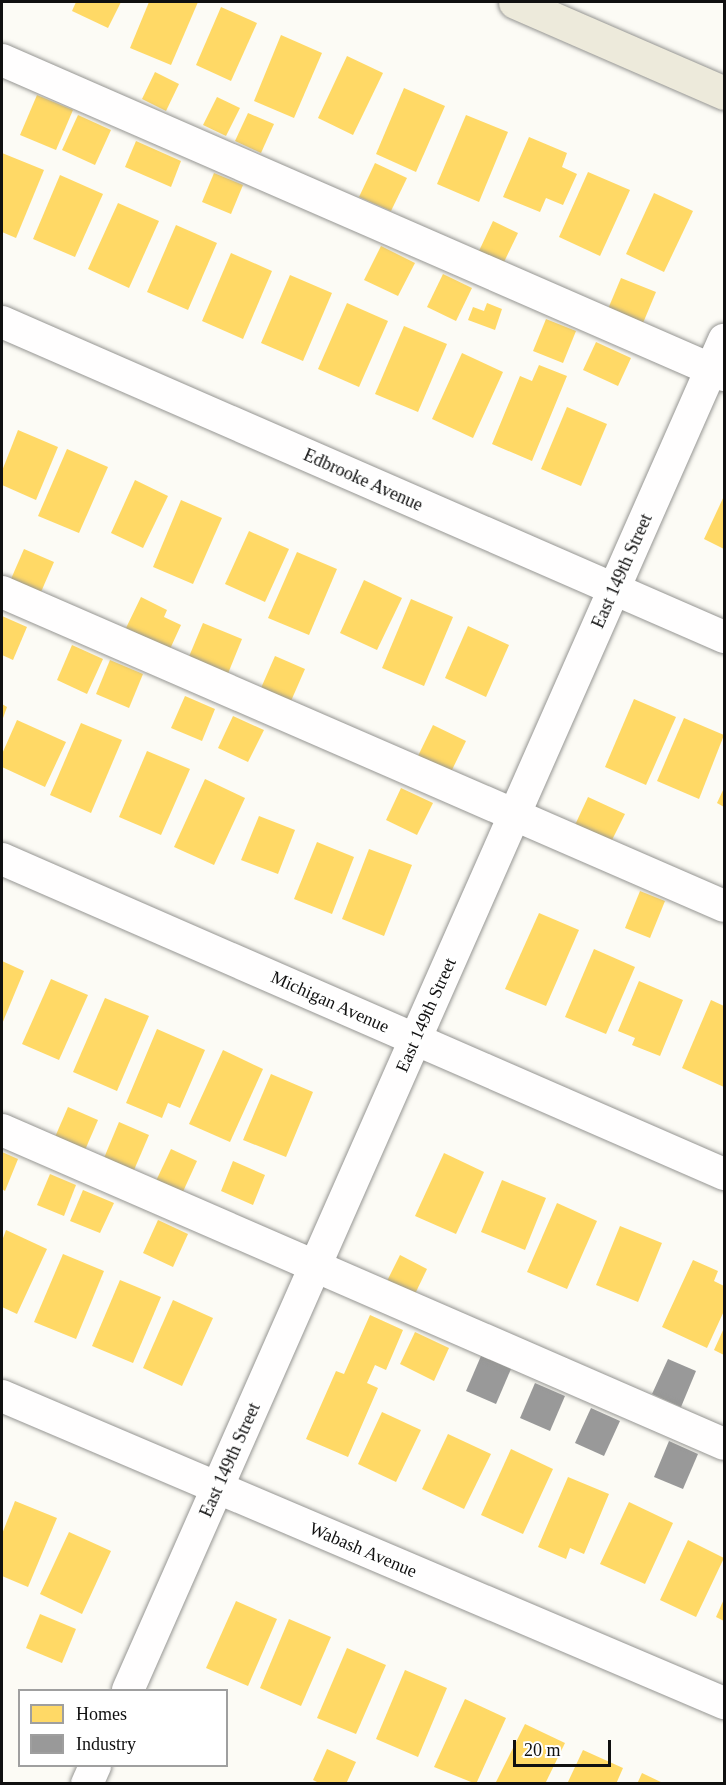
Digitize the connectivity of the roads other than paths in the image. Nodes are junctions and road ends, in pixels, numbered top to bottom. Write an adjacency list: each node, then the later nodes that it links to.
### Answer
1 (515, 2): 3 (main road)
2 (2, 60): 6 (street)
3 (724, 93)
4 (2, 322): 7 (street, Edbrooke Avenue)
5 (724, 340): 6 (street, East 149th Street)
6 (718, 372): 7 (street, East 149th Street)
7 (614, 589): 9 (street, Edbrooke Avenue); 10 (street, East 149th Street)
8 (2, 592): 10 (street)
9 (724, 637)
10 (515, 815): 12 (street); 13 (street, East 149th Street)
11 (2, 859): 13 (street, Michigan Avenue)
12 (724, 906)
13 (416, 1039): 15 (street, Michigan Avenue); 16 (street, East 149th Street)
14 (2, 1130): 16 (street)
15 (724, 1174)
16 (316, 1267): 18 (street); 19 (street, East 149th Street)
17 (2, 1396): 19 (street, Wabash Avenue)
18 (724, 1444)
19 (217, 1489): 20 (street, East 149th Street); 21 (street, Wabash Avenue)
20 (128, 1689)
21 (724, 1703)
22 (95, 1767): 23 (street)
23 (87, 1784)

